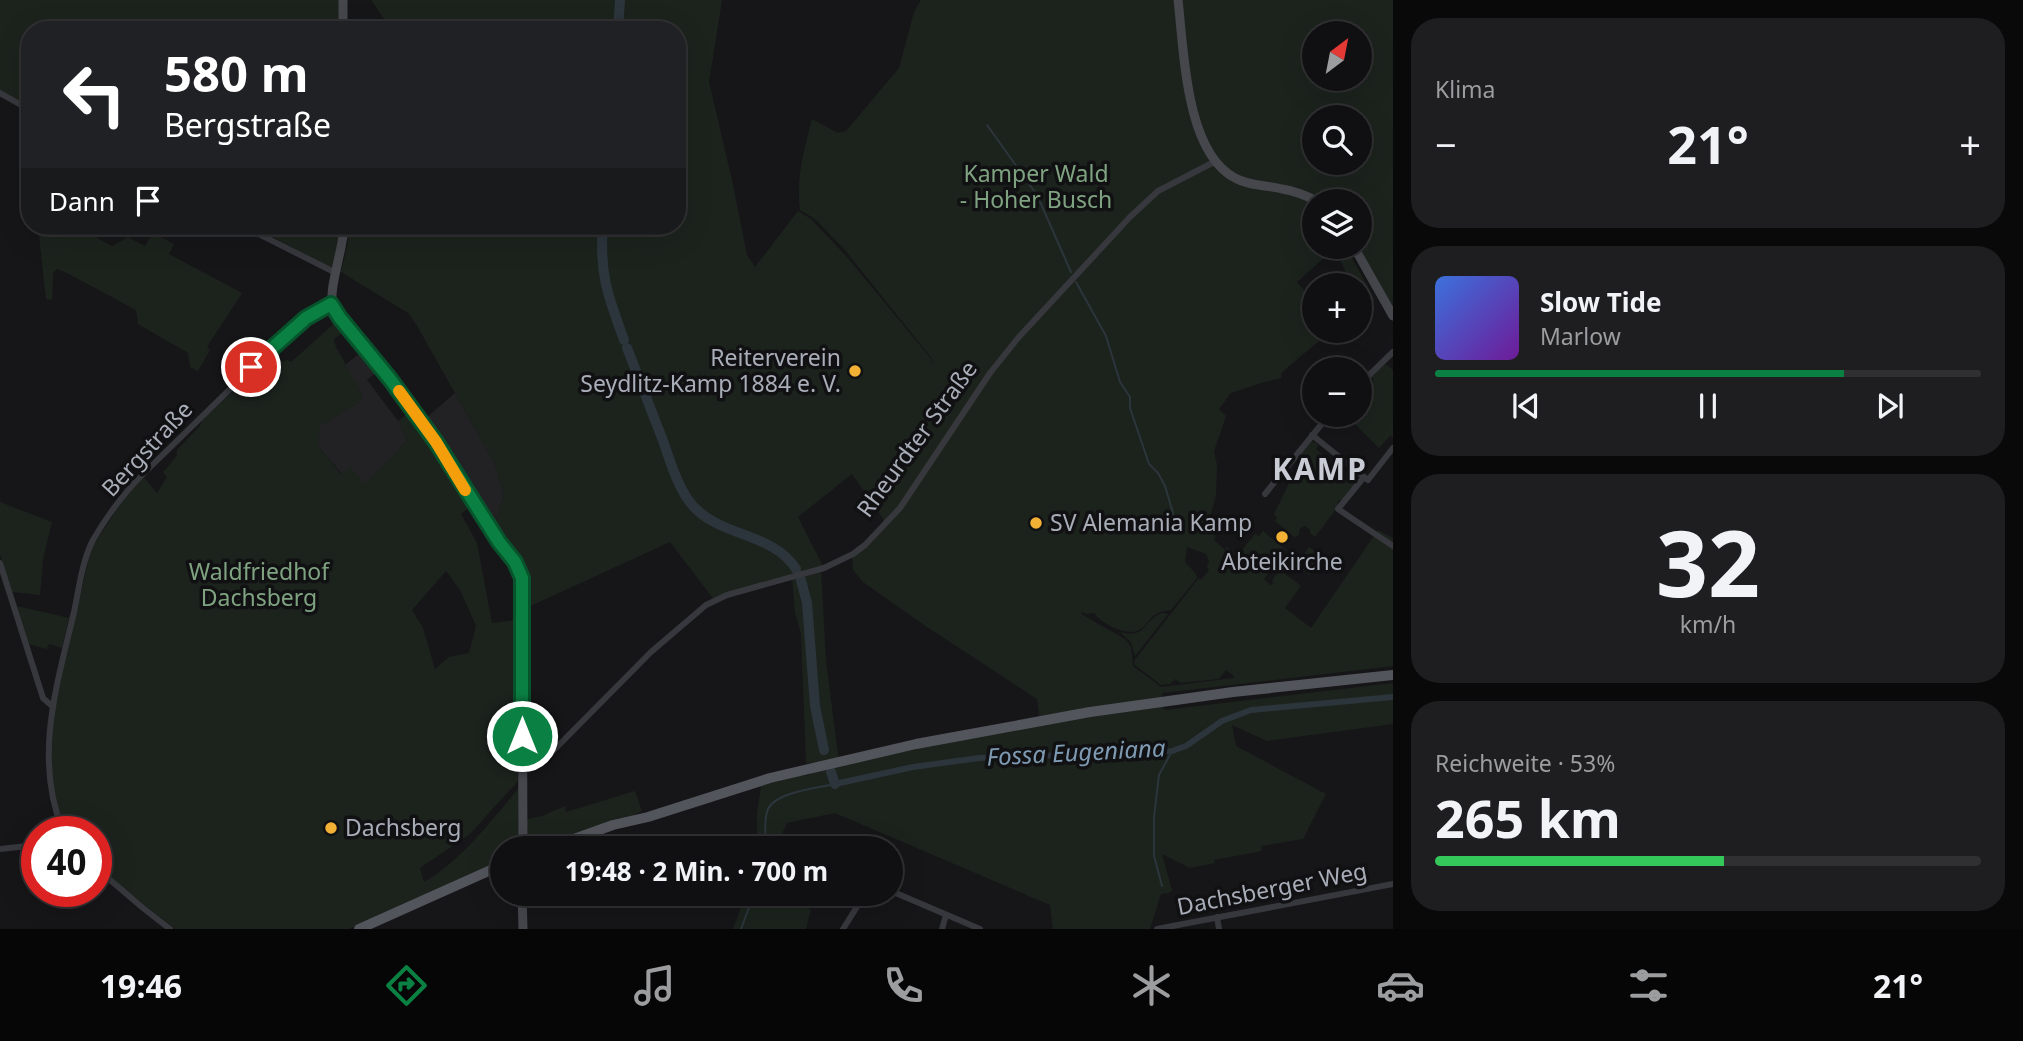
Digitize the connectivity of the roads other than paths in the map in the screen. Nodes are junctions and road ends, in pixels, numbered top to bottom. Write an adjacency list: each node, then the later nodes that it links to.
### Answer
1 (342, 0): 3 (street)
2 (1178, 0): 6 (street)
3 (343, 21)
4 (0, 93): 5 (street)
5 (21, 105)
6 (1216, 161): 7 (street); 25 (street, Rheurdter Straße)
7 (1302, 194)
8 (261, 235): 11 (street)
9 (344, 235): 11 (street)
10 (1361, 259): 13 (street)
11 (336, 273): 12 (street)
12 (331, 304): 24 (street, Bergstraße); 25 (street)
13 (1393, 316)
14 (1393, 352): 15 (street)
15 (1372, 375)
16 (1319, 427): 17 (street)
17 (1312, 435): 19 (street); 20 (street)
18 (1393, 448): 19 (street)
19 (1364, 477): 21 (street)
20 (1265, 494)
21 (1393, 546)
22 (0, 563): 24 (street)
23 (1393, 675): 28 (main road)
24 (51, 706): 26 (street, Bergstraße)
25 (522, 766): 27 (street)
26 (57, 816)
27 (523, 836)
28 (583, 836)
29 (21, 847): 30 (street)
30 (0, 849)
31 (490, 871): 40 (main road)
32 (112, 882): 39 (street)
33 (1393, 884): 38 (street, Dachsberger Weg)
34 (903, 896): 37 (street)
35 (522, 906): 41 (street)
36 (857, 906): 42 (street)
37 (946, 915): 43 (street); 44 (street)
38 (1217, 917): 45 (street, Dachsberger Weg); 46 (street)
39 (170, 929)
40 (359, 929)
41 (523, 929)
42 (843, 929)
43 (942, 929)
44 (980, 929)
45 (1157, 929)
46 (1219, 929)

